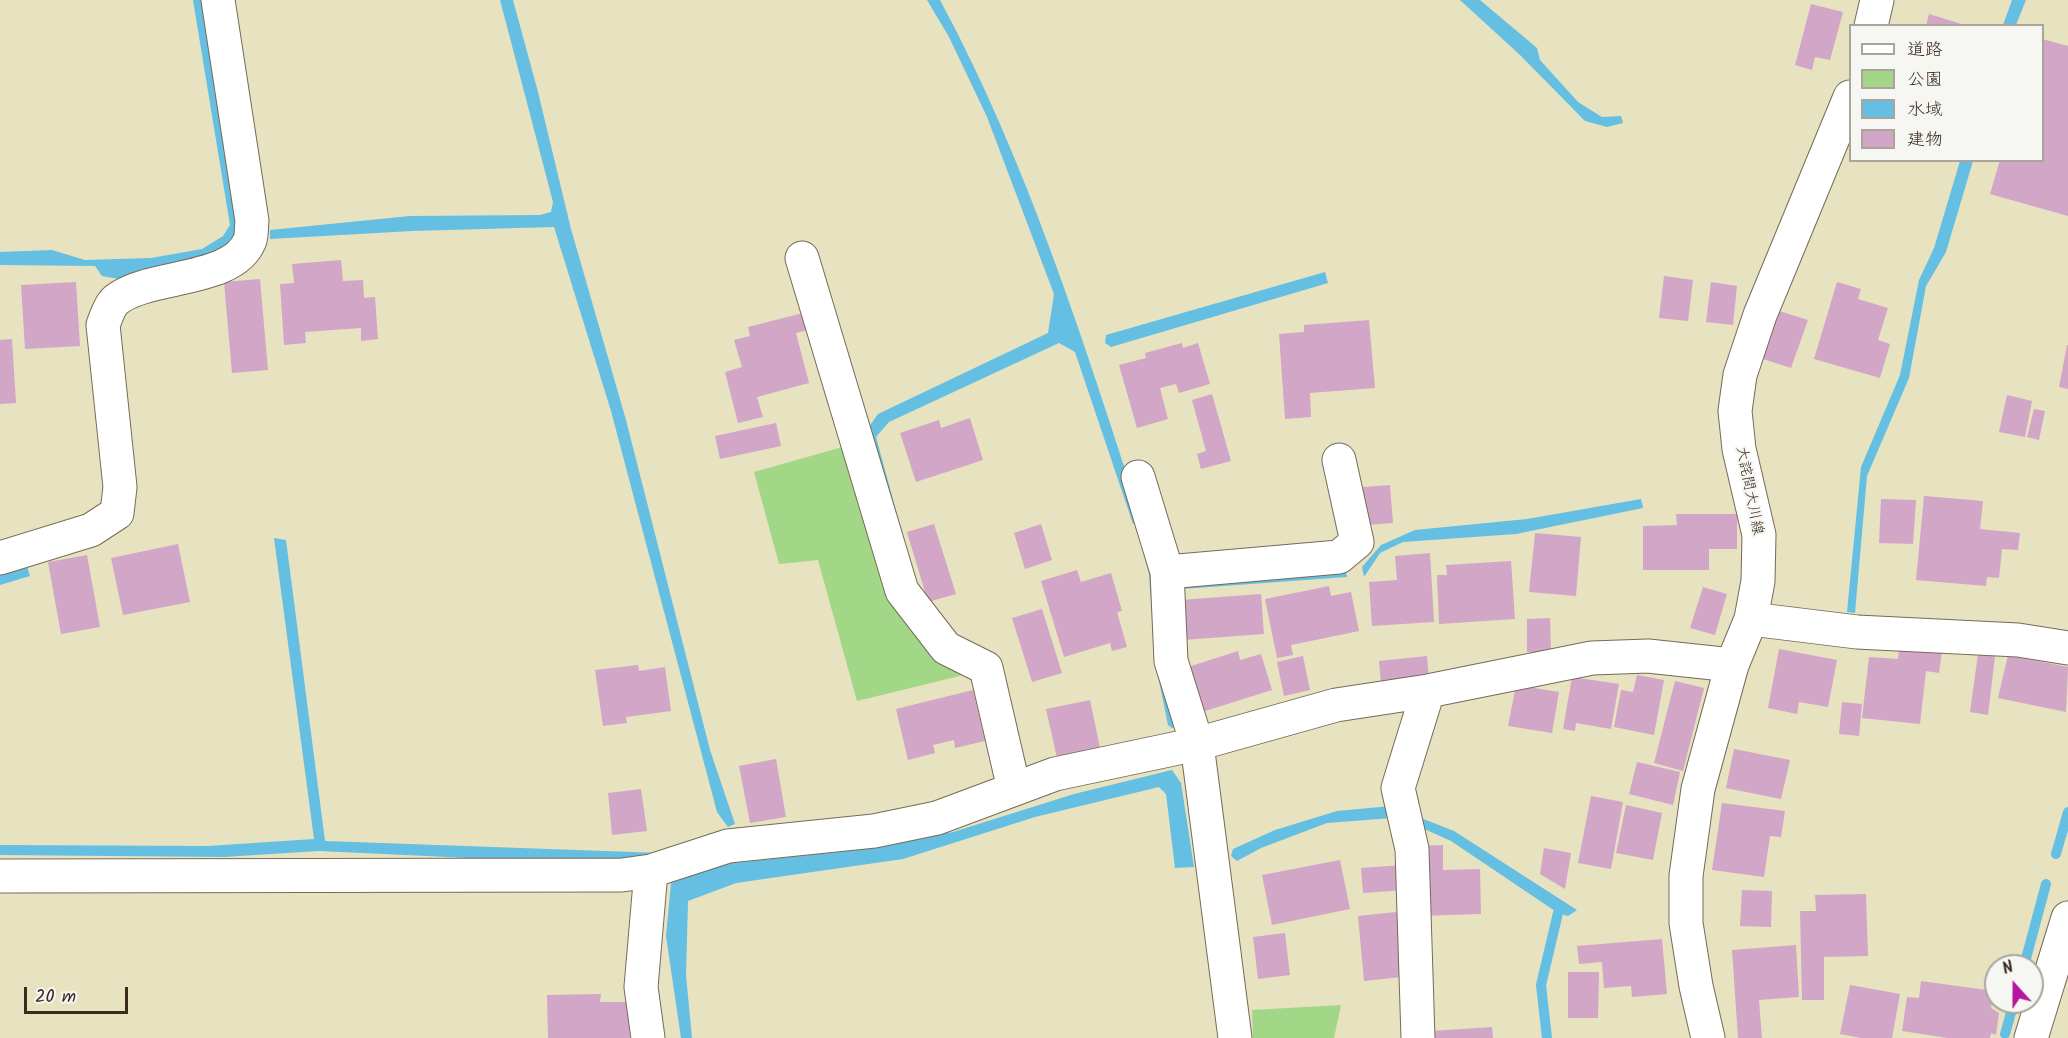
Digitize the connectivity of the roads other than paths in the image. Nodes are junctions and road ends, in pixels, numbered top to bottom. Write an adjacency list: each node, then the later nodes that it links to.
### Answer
1 (218, 0): 8 (street)
2 (1877, 0): 3 (street)
3 (1871, 24)
4 (1849, 101): 10 (street, 大詫間大川線)
5 (802, 258): 15 (street)
6 (1340, 460): 9 (street)
7 (1138, 477): 9 (street)
8 (0, 558)
9 (1167, 572): 14 (street)
10 (1751, 619): 11 (street); 12 (street, 大詫間大川線)
11 (2068, 648)
12 (1731, 665): 13 (street); 22 (street, 大詫間大川線)
13 (1428, 692): 14 (street); 21 (street)
14 (1197, 744): 15 (street); 20 (street)
15 (1014, 789): 16 (street)
16 (651, 871): 17 (street); 19 (street)
17 (0, 876)
18 (2068, 918): 23 (street)
19 (648, 1038)
20 (1235, 1038)
21 (1418, 1038)
22 (1708, 1038)
23 (2031, 1038)

